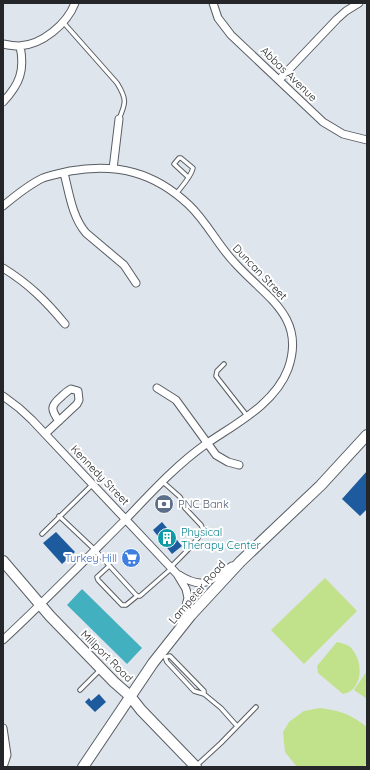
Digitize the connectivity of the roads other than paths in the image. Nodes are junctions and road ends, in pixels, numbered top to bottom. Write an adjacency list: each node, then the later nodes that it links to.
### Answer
1 (75, 3): 4 (street)
2 (213, 3): 7 (street, Abbas Avenue)
3 (359, 3): 7 (street)
4 (63, 22): 6 (street); 9 (lane)
5 (3, 44): 6 (street)
6 (20, 46): 8 (street)
7 (279, 80): 10 (street, Abbas Avenue)
8 (3, 102)
9 (119, 119): 11 (street)
10 (367, 140)
11 (113, 169): 12 (street, Duncan Street); 14 (street, Duncan Street)
12 (64, 172): 15 (street, Duncan Street); 17 (street)
13 (188, 177): 13 (lane); 14 (lane)
14 (176, 194): 22 (street, Duncan Street)
15 (3, 206)
16 (3, 268): 18 (street)
17 (136, 283)
18 (65, 324)
19 (224, 364): 22 (lane)
20 (157, 388): 26 (street)
21 (3, 396): 24 (street, Kennedy Street)
22 (248, 417): 26 (street, Duncan Street)
23 (59, 421): 23 (street); 24 (street)
24 (45, 434): 29 (street, Kennedy Street)
25 (367, 435): 35 (main road, Lampeter Road)
26 (208, 443): 27 (street); 28 (street, Duncan Street)
27 (239, 465)
28 (163, 482): 31 (street, Duncan Street); 37 (lane)
29 (93, 484): 30 (lane); 31 (street, Kennedy Street)
30 (59, 516): 32 (lane); 33 (lane)
31 (126, 519): 33 (street, Duncan Street); 37 (street, Kennedy Street)
32 (42, 534)
33 (95, 550): 36 (lane); 40 (street, Duncan Street)
34 (3, 561): 40 (main road, Millport Road)
35 (241, 561): 38 (street, Kennedy Street); 41 (main road, Lampeter Road)
36 (109, 566): 39 (lane); 39 (lane)
37 (171, 568): 38 (street, Kennedy Street); 39 (lane)
38 (177, 574): 41 (street, Kennedy Street)
39 (137, 596)
40 (40, 605): 42 (street, Duncan Street); 44 (main road, Millport Road)
41 (181, 627): 43 (main road, Lampeter Road)
42 (3, 640)
43 (163, 656): 46 (lane); 46 (lane); 47 (main road, Lampeter Road)
44 (102, 668): 45 (lane); 47 (main road, Millport Road)
45 (80, 690)
46 (204, 694): 49 (lane)
47 (130, 696): 52 (main road, Lampeter Road); 53 (main road, Millport Road)
48 (256, 707): 49 (lane)
49 (237, 726): 53 (lane)
50 (3, 728): 51 (street)
51 (4, 767)
52 (83, 767)
53 (196, 767)

